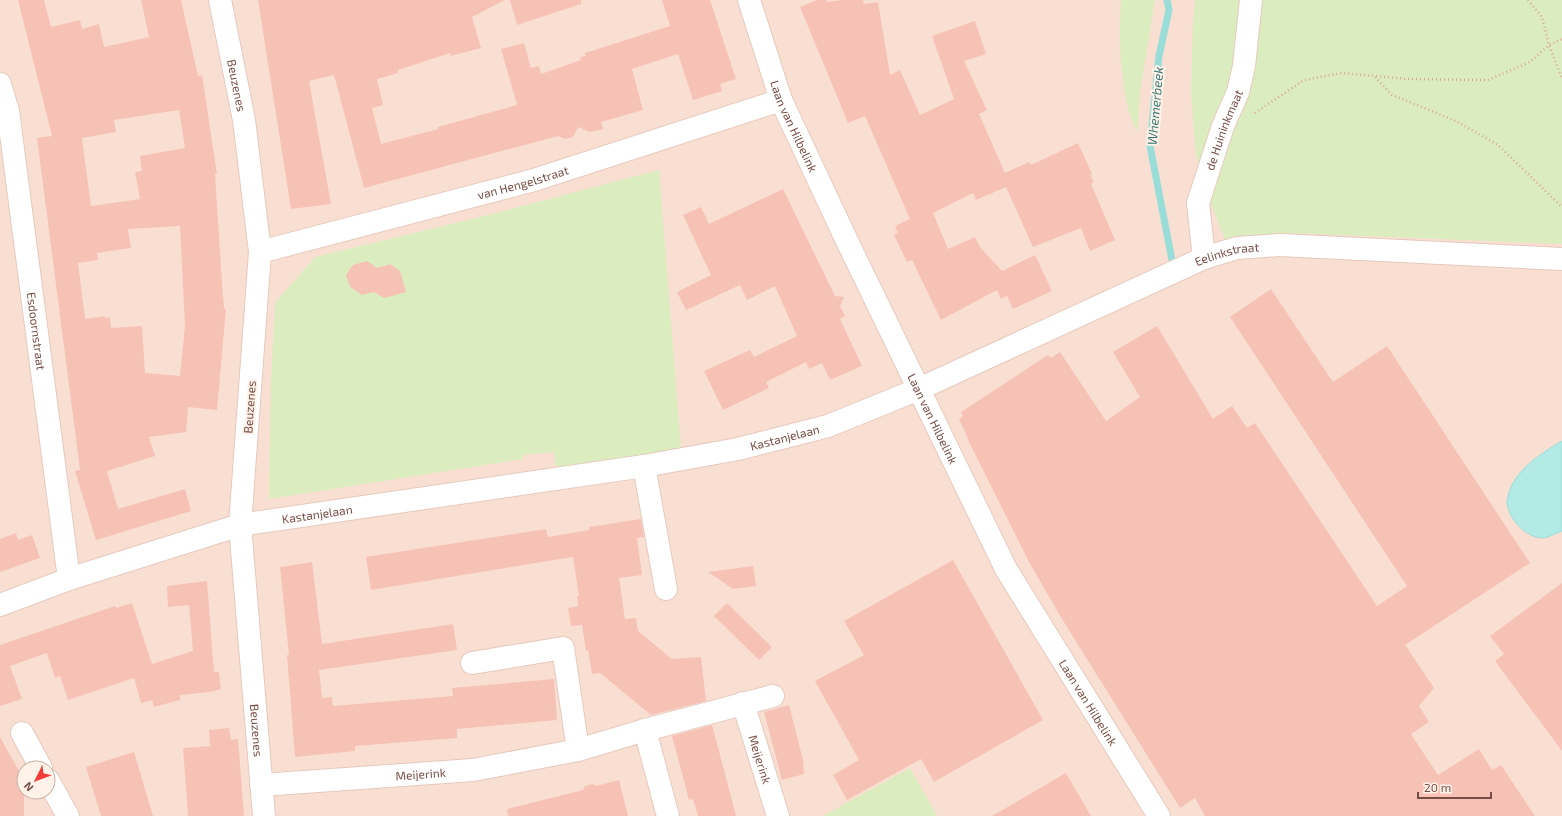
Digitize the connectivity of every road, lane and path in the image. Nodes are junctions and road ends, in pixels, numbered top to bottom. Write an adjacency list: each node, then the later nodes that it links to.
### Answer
1 (220, 0): 13 (street, Beuzenes)
2 (749, 0): 10 (street, Laan van Hilbelink)
3 (1251, 0): 11 (street, de Huininkmaat)
4 (1528, 0): 6 (path)
5 (1562, 39): 6 (path)
6 (1549, 45): 7 (path); 8 (path)
7 (1375, 77): 11 (path); 12 (path)
8 (1562, 79)
9 (0, 84): 19 (street, Esdoornstraat)
10 (781, 100): 13 (street, van Hengelstraat); 16 (street, Laan van Hilbelink)
11 (1223, 126): 14 (street, de Huininkmaat)
12 (1562, 208)
13 (260, 252): 18 (street, Beuzenes)
14 (1204, 258): 15 (street, Eelinkstraat); 16 (street, Eelinkstraat)
15 (1562, 259)
16 (919, 389): 17 (street, Kastanjelaan); 35 (street, Laan van Hilbelink)
17 (644, 466): 18 (street, Kastanjelaan); 20 (street)
18 (240, 525): 19 (street, Kastanjelaan); 29 (street, Beuzenes)
19 (70, 579): 21 (street, Kastanjelaan)
20 (666, 589)
21 (0, 605)
22 (472, 663): 27 (street)
23 (773, 696): 24 (street, Meijerink)
24 (743, 703): 25 (street, Meijerink); 34 (street, Meijerink)
25 (645, 730): 27 (street, Meijerink); 33 (street)
26 (22, 733): 28 (street)
27 (578, 750): 29 (street, Meijerink)
28 (37, 760)
29 (261, 785): 32 (street, Beuzenes)
30 (56, 794): 31 (street)
31 (68, 816)
32 (264, 816)
33 (668, 816)
34 (778, 816)
35 (1159, 816)

